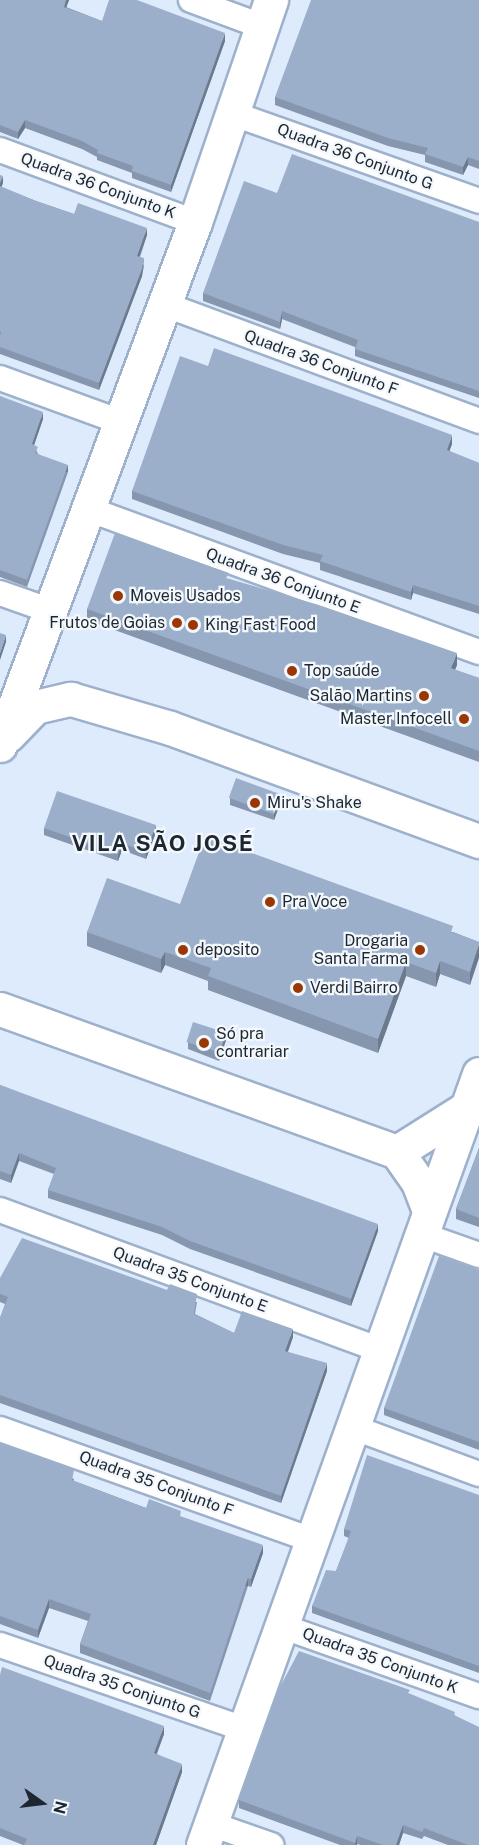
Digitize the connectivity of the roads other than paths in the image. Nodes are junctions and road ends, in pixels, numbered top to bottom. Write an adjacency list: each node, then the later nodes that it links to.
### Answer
1 (191, 0): 2 (street)
2 (266, 13): 3 (street)
3 (231, 113): 5 (street, Quadra 36 Conjunto G); 6 (street)
4 (0, 150): 6 (street, Quadra 36 Conjunto K)
5 (479, 201)
6 (195, 222): 7 (street)
7 (163, 304): 9 (street, Quadra 36 Conjunto F); 10 (street)
8 (0, 378): 10 (street)
9 (479, 421)
10 (121, 422): 11 (street)
11 (88, 509): 13 (street); 15 (street, Quadra 36 Conjunto E)
12 (0, 593): 13 (street)
13 (51, 611): 14 (street)
14 (38, 647): 16 (street); 17 (street)
15 (479, 652)
16 (71, 699): 17 (street); 18 (street)
17 (0, 745)
18 (479, 841)
19 (0, 1009): 22 (street)
20 (479, 1074): 21 (street)
21 (473, 1103): 22 (street); 24 (street)
22 (397, 1152): 24 (street)
23 (0, 1210): 26 (street, Quadra 35 Conjunto E)
24 (425, 1223): 25 (street); 26 (street)
25 (479, 1255)
26 (380, 1350): 27 (street)
27 (352, 1427): 29 (street); 30 (street)
28 (0, 1429): 30 (street, Quadra 35 Conjunto F)
29 (479, 1474)
30 (312, 1540): 31 (street)
31 (281, 1626): 33 (street, Quadra 35 Conjunto K); 34 (street)
32 (0, 1645): 34 (street, Quadra 35 Conjunto G)
33 (479, 1696)
34 (244, 1729): 35 (street)
35 (207, 1834): 36 (street)
36 (271, 1845)

